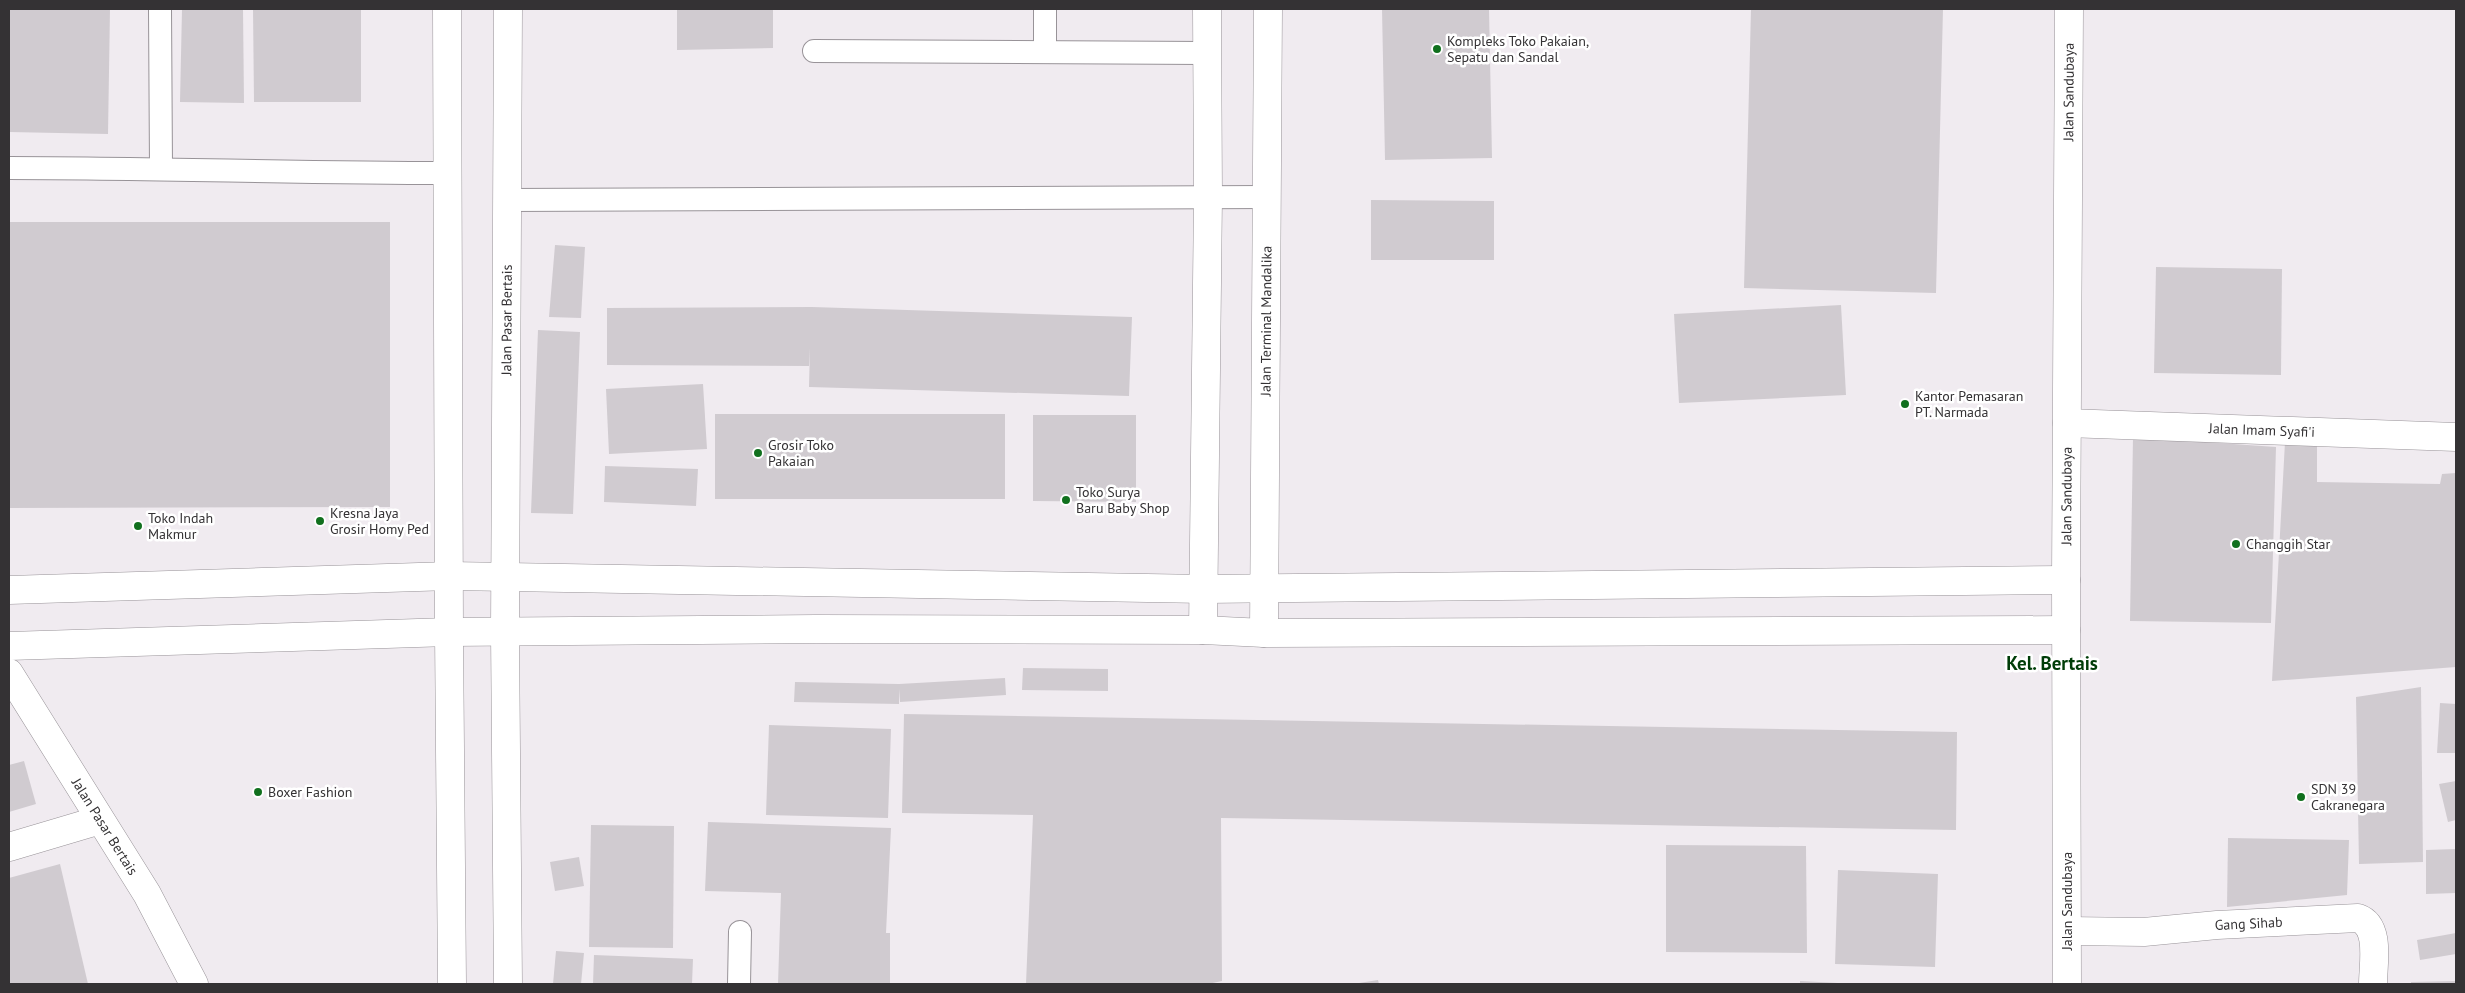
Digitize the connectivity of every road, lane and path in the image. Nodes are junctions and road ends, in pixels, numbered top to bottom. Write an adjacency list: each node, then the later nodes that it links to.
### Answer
1 (160, 9): 12 (lane)
2 (447, 9): 13 (main road)
3 (508, 9): 16 (main road, Jalan Pasar Bertais)
4 (1045, 9): 9 (lane)
5 (1207, 9): 10 (main road)
6 (1268, 9): 15 (main road, Jalan Terminal Mandalika)
7 (2069, 9): 17 (main road, Jalan Sandubaya)
8 (814, 51): 9 (lane)
9 (1045, 52): 10 (lane)
10 (1206, 53): 14 (main road)
11 (9, 168): 12 (lane)
12 (161, 168): 13 (lane)
13 (446, 172): 19 (main road)
14 (1208, 197): 15 (lane); 16 (lane); 23 (main road)
15 (1267, 197): 22 (main road, Jalan Terminal Mandalika)
16 (507, 200): 20 (main road, Jalan Pasar Bertais)
17 (2067, 424): 18 (main road, Jalan Imam Syafi'i); 21 (main road, Jalan Sandubaya)
18 (2456, 437)
19 (450, 576): 20 (main road); 24 (main road); 27 (main road)
20 (506, 576): 23 (main road); 28 (main road, Jalan Pasar Bertais)
21 (2066, 580): 22 (main road); 26 (main road, Jalan Sandubaya)
22 (1265, 588): 23 (main road); 29 (main road, Jalan Terminal Mandalika)
23 (1204, 589): 25 (main road)
24 (9, 590)
25 (1202, 630): 28 (main road); 29 (main road)
26 (2066, 630): 29 (main road); 34 (main road, Jalan Sandubaya)
27 (449, 632): 28 (main road); 30 (main road); 37 (main road)
28 (505, 633): 38 (main road, Jalan Pasar Bertais)
29 (1264, 633)
30 (9, 646)
31 (9, 673): 32 (main road, Jalan Pasar Bertais)
32 (100, 820): 33 (main road); 36 (main road, Jalan Pasar Bertais)
33 (9, 847)
34 (2068, 931): 40 (main road, Jalan Sandubaya); 41 (main road, Gang Sihab)
35 (740, 932): 39 (lane)
36 (194, 984)
37 (452, 984)
38 (508, 984)
39 (739, 984)
40 (2067, 984)
41 (2373, 984)

